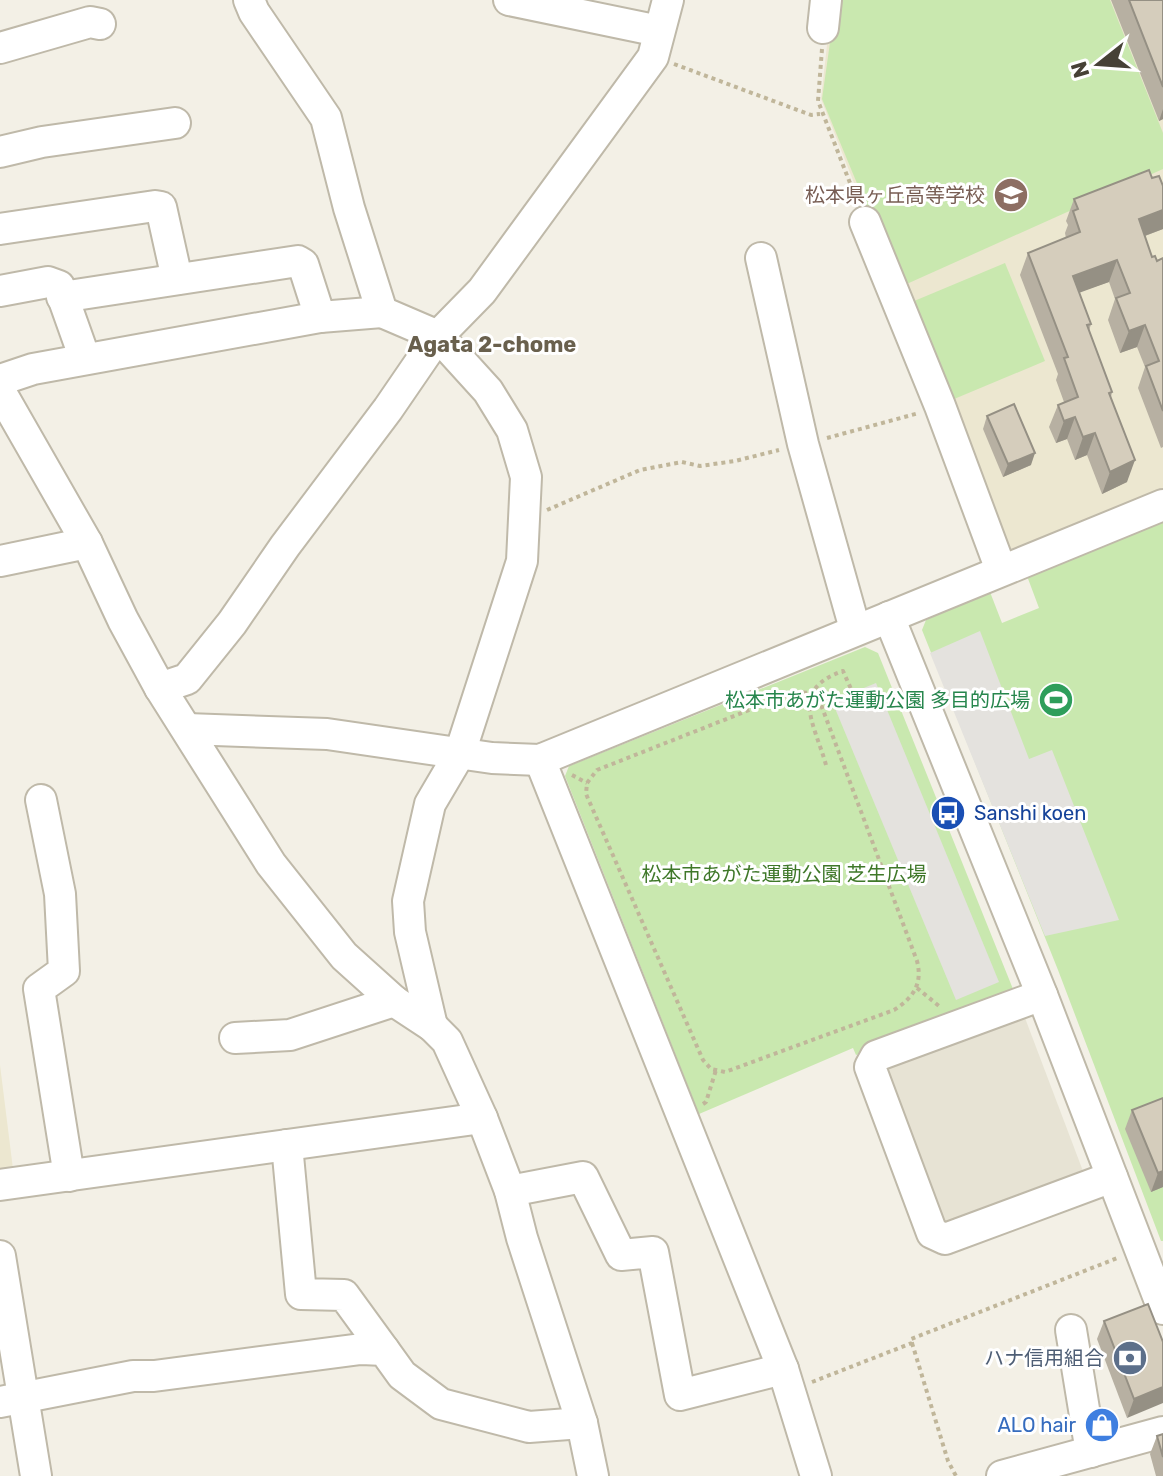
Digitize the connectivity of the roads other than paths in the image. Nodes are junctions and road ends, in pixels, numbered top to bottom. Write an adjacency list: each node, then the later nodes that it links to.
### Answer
1 (249, 0): 15 (street)
2 (509, 0): 5 (street)
3 (668, 0): 5 (street)
4 (100, 24): 6 (street)
5 (656, 44): 17 (street)
6 (0, 48)
7 (175, 123): 8 (street)
8 (0, 152)
9 (865, 222): 24 (street)
10 (0, 229): 12 (street)
11 (761, 258): 26 (street)
12 (177, 279): 14 (street); 16 (street)
13 (0, 291): 14 (street)
14 (62, 297): 18 (street)
15 (382, 312): 16 (street); 17 (street)
16 (320, 317): 18 (street)
17 (438, 336): 27 (street); 29 (street)
18 (85, 359): 19 (street)
19 (0, 380)
20 (0, 391): 22 (street)
21 (1163, 505): 24 (street)
22 (87, 543): 23 (street); 27 (street)
23 (0, 561)
24 (1001, 570): 25 (street)
25 (889, 617): 26 (street); 32 (street)
26 (855, 629): 30 (street)
27 (160, 688): 28 (street)
28 (187, 729): 29 (street); 33 (street)
29 (460, 753): 30 (street); 34 (street)
30 (540, 760): 46 (street)
31 (41, 800): 38 (street)
32 (1042, 995): 39 (street); 39 (street)
33 (394, 1001): 34 (street); 35 (street)
34 (432, 1026): 36 (street)
35 (235, 1038)
36 (482, 1118): 37 (street); 41 (street)
37 (287, 1145): 38 (street); 45 (street)
38 (69, 1176): 40 (street)
39 (1112, 1177): 43 (street)
40 (0, 1185)
41 (510, 1191): 46 (street); 48 (street)
42 (0, 1256): 47 (street)
43 (1163, 1309)
44 (1071, 1330): 50 (street)
45 (384, 1350): 47 (street); 48 (street)
46 (795, 1376): 53 (street)
47 (11, 1399): 51 (street)
48 (582, 1423): 52 (street)
49 (1163, 1432): 50 (street)
50 (1091, 1452): 54 (street)
51 (36, 1476)
52 (593, 1476)
53 (816, 1476)
54 (1002, 1476)

